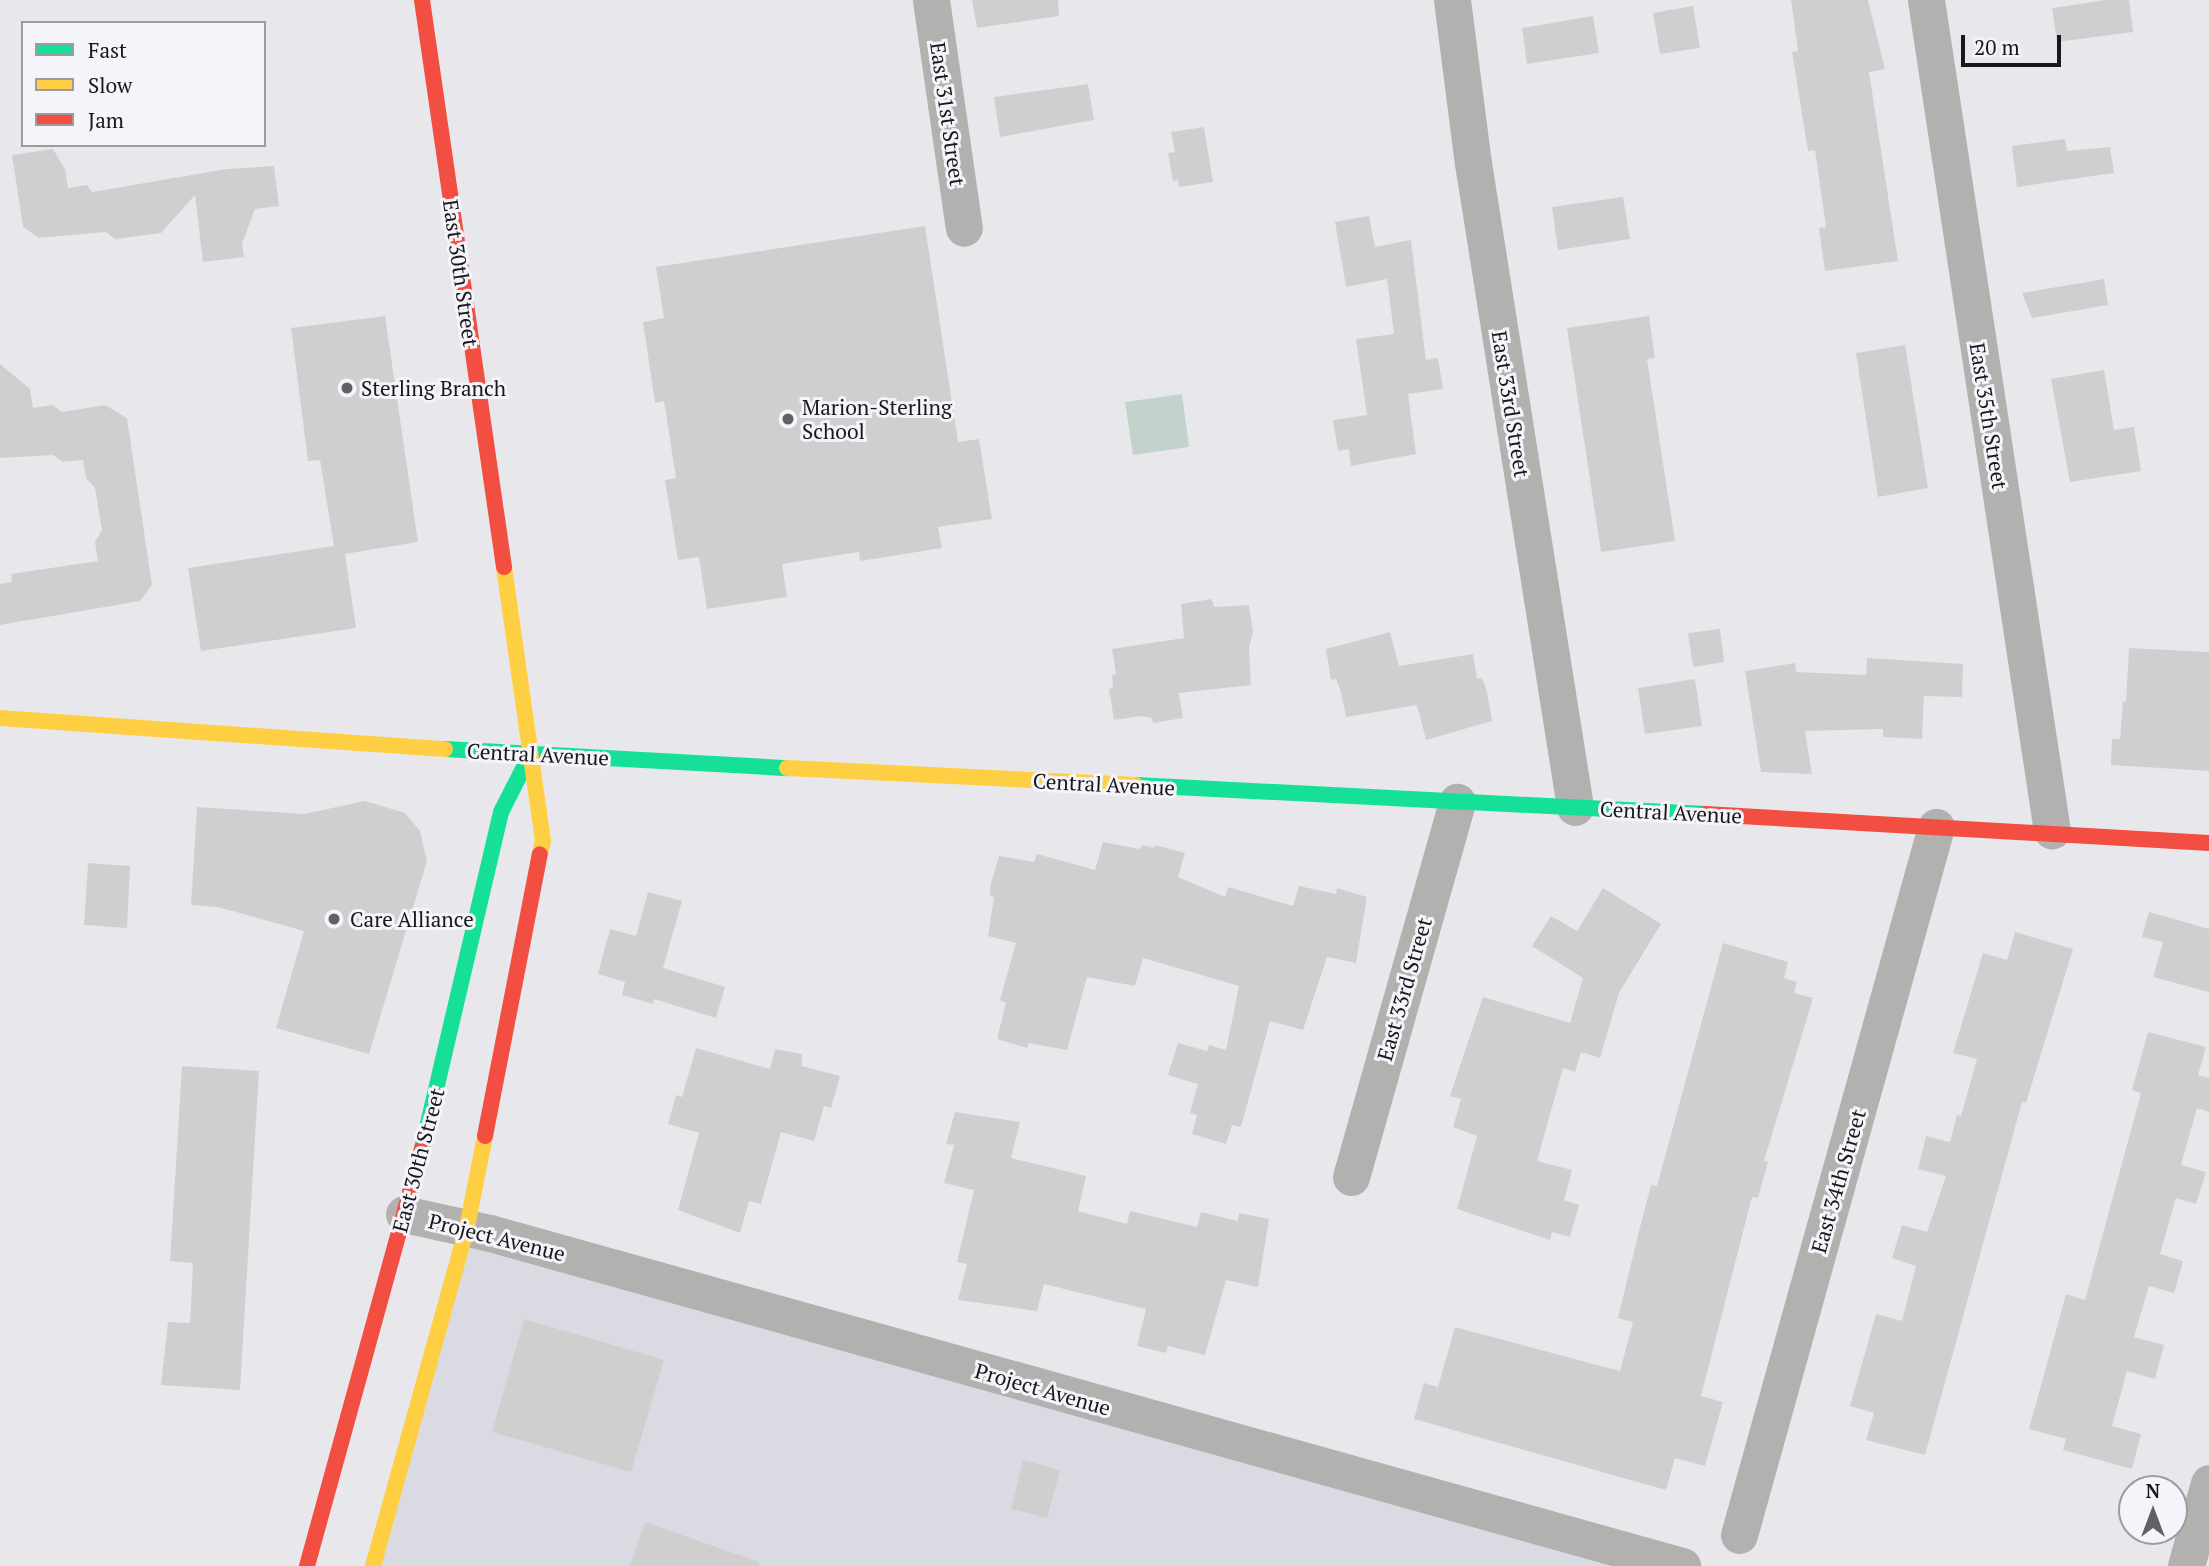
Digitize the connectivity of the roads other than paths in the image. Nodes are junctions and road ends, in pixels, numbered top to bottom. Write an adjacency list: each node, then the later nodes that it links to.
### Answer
1 (422, 0): 7 (main road, East 30th Street)
2 (931, 0): 5 (street, East 31st Street)
3 (1452, 0): 9 (street, East 33rd Street)
4 (1926, 0): 11 (street, East 35th Street)
5 (964, 228)
6 (0, 718): 7 (main road, Central Avenue)
7 (530, 755): 8 (main road, Central Avenue); 14 (main road, East 30th Street); 15 (main road, East 30th Street)
8 (1457, 802): 9 (main road, Central Avenue); 13 (street, East 33rd Street)
9 (1575, 807): 10 (main road, Central Avenue)
10 (1936, 827): 11 (main road, Central Avenue); 17 (street, East 34th Street)
11 (2052, 831): 12 (main road, Central Avenue)
12 (2209, 843)
13 (1352, 1177)
14 (404, 1214): 15 (street, Project Avenue); 18 (main road, East 30th Street)
15 (467, 1227): 19 (main road, East 30th Street); 20 (street, Project Avenue)
16 (2209, 1483): 21 (street)
17 (1739, 1535)
18 (307, 1566)
19 (373, 1566)
20 (1682, 1566)
21 (2186, 1566)

